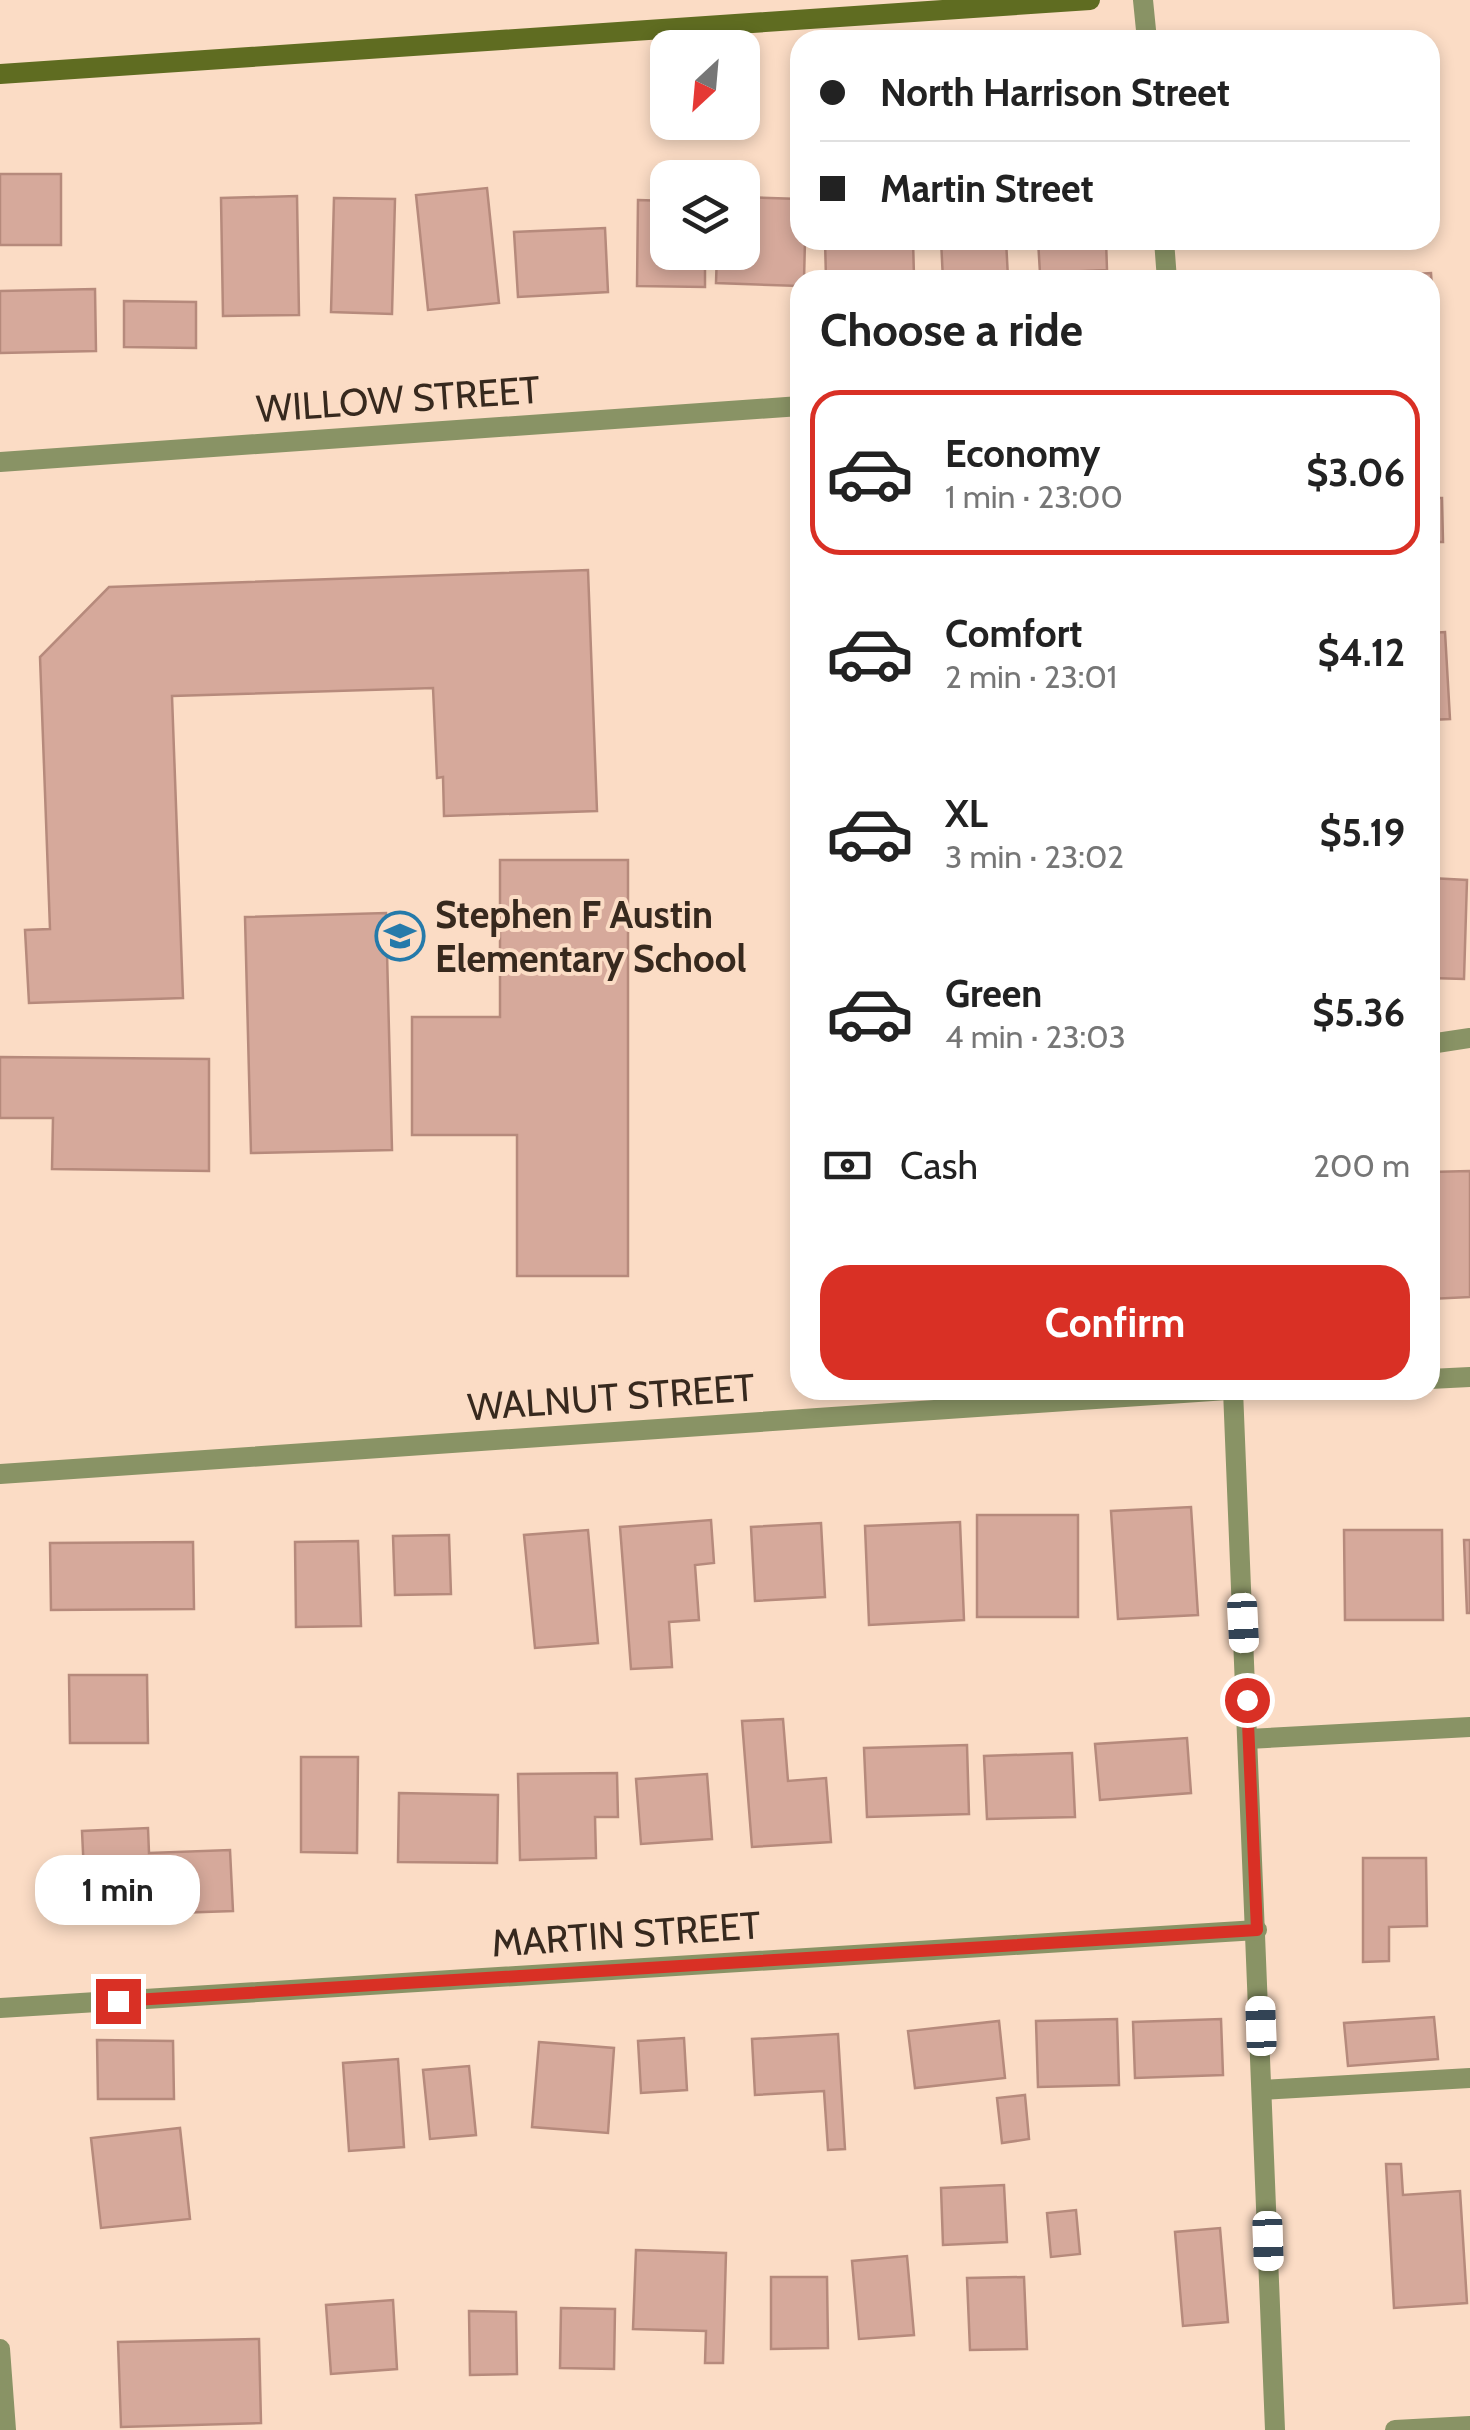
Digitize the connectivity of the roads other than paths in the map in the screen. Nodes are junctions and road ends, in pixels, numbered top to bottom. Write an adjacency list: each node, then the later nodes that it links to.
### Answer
1 (1090, 0): 4 (main road)
2 (1143, 0): 3 (street)
3 (1145, 30)
4 (0, 74)
5 (790, 407): 6 (street, WILLOW STREET)
6 (0, 462)
7 (1470, 1038): 8 (street)
8 (1440, 1042)
9 (1470, 1377): 10 (street)
10 (1440, 1379)
11 (1084, 1400): 13 (street, WALNUT STREET)
12 (1231, 1400): 15 (street)
13 (0, 1474)
14 (1470, 1727): 15 (street)
15 (1248, 1739): 16 (street)
16 (1257, 1930): 17 (street, MARTIN STREET); 19 (street)
17 (0, 2008)
18 (1470, 2078): 19 (street)
19 (1263, 2090): 23 (street)
20 (0, 2348): 22 (street)
21 (1470, 2426): 24 (street)
22 (6, 2430)
23 (1275, 2430)
24 (1395, 2430)

